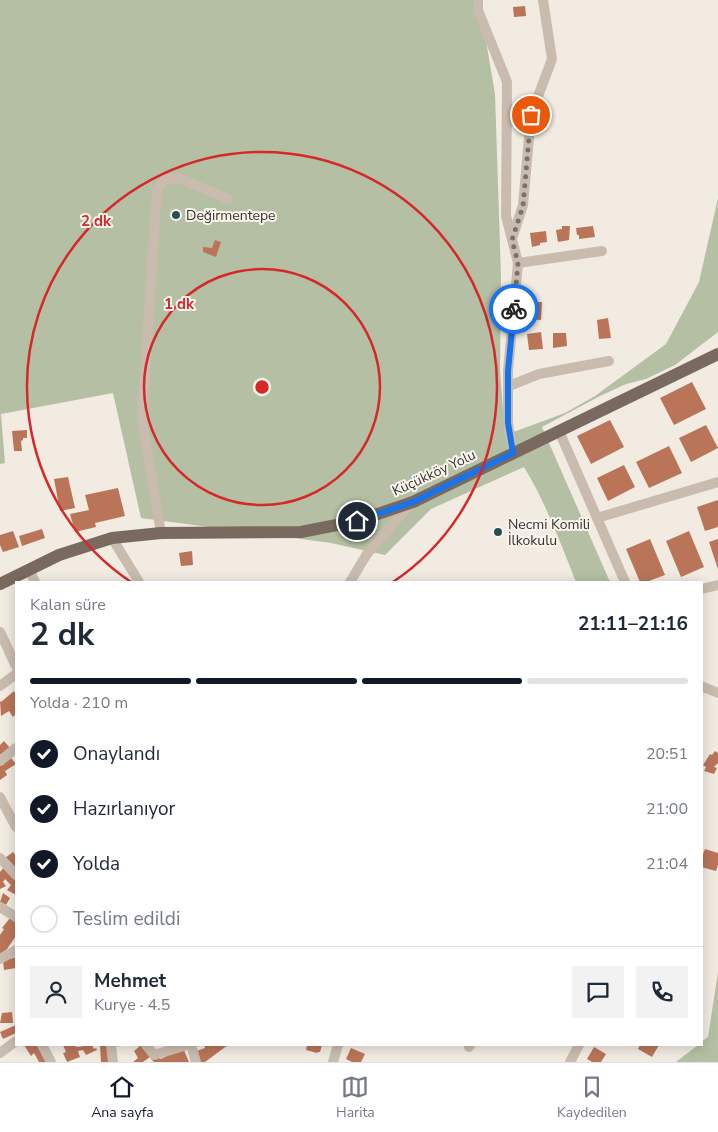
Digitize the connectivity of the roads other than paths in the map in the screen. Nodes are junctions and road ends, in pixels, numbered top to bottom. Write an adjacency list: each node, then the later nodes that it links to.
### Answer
1 (478, 0): 4 (street)
2 (543, 0): 4 (street)
3 (228, 199): 15 (street)
4 (512, 240): 6 (street)
5 (602, 251): 6 (street)
6 (518, 263): 9 (street)
7 (718, 354): 10 (main road, Küçükköy Yolu)
8 (609, 361): 9 (street)
9 (509, 386): 11 (street)
10 (559, 431): 11 (main road, Küçükköy Yolu); 14 (street)
11 (513, 453): 13 (main road, Küçükköy Yolu)
12 (718, 482): 14 (street)
13 (413, 502): 15 (main road, Küçükköy Yolu); 20 (street)
14 (597, 518): 21 (street)
15 (161, 533): 16 (main road, Küçükköy Yolu)
16 (112, 538): 17 (main road, Küçükköy Yolu); 19 (street)
17 (29, 569): 18 (street); 22 (main road, Küçükköy Yolu)
18 (34, 581)
19 (138, 581)
20 (351, 581)
21 (625, 581)
22 (0, 584)
23 (718, 585): 24 (street)
24 (703, 589)
25 (0, 632): 26 (street)
26 (15, 664)
27 (15, 675): 28 (street)
28 (0, 686)
29 (703, 687): 30 (street)
30 (718, 693)
31 (14, 753): 32 (street)
32 (0, 761)
33 (0, 797): 34 (street)
34 (15, 826)
35 (0, 858): 36 (street)
36 (15, 874)
37 (0, 908): 38 (street)
38 (15, 916)
39 (15, 951): 40 (street)
40 (0, 959)
41 (15, 1042): 49 (street)
42 (43, 1046): 50 (street)
43 (111, 1046): 51 (street)
44 (147, 1046): 45 (street)
45 (184, 1046)
46 (191, 1046): 52 (street)
47 (338, 1046): 53 (street)
48 (578, 1046): 54 (street)
49 (0, 1052)
50 (51, 1062)
51 (112, 1062)
52 (196, 1062)
53 (333, 1062)
54 (570, 1062)

